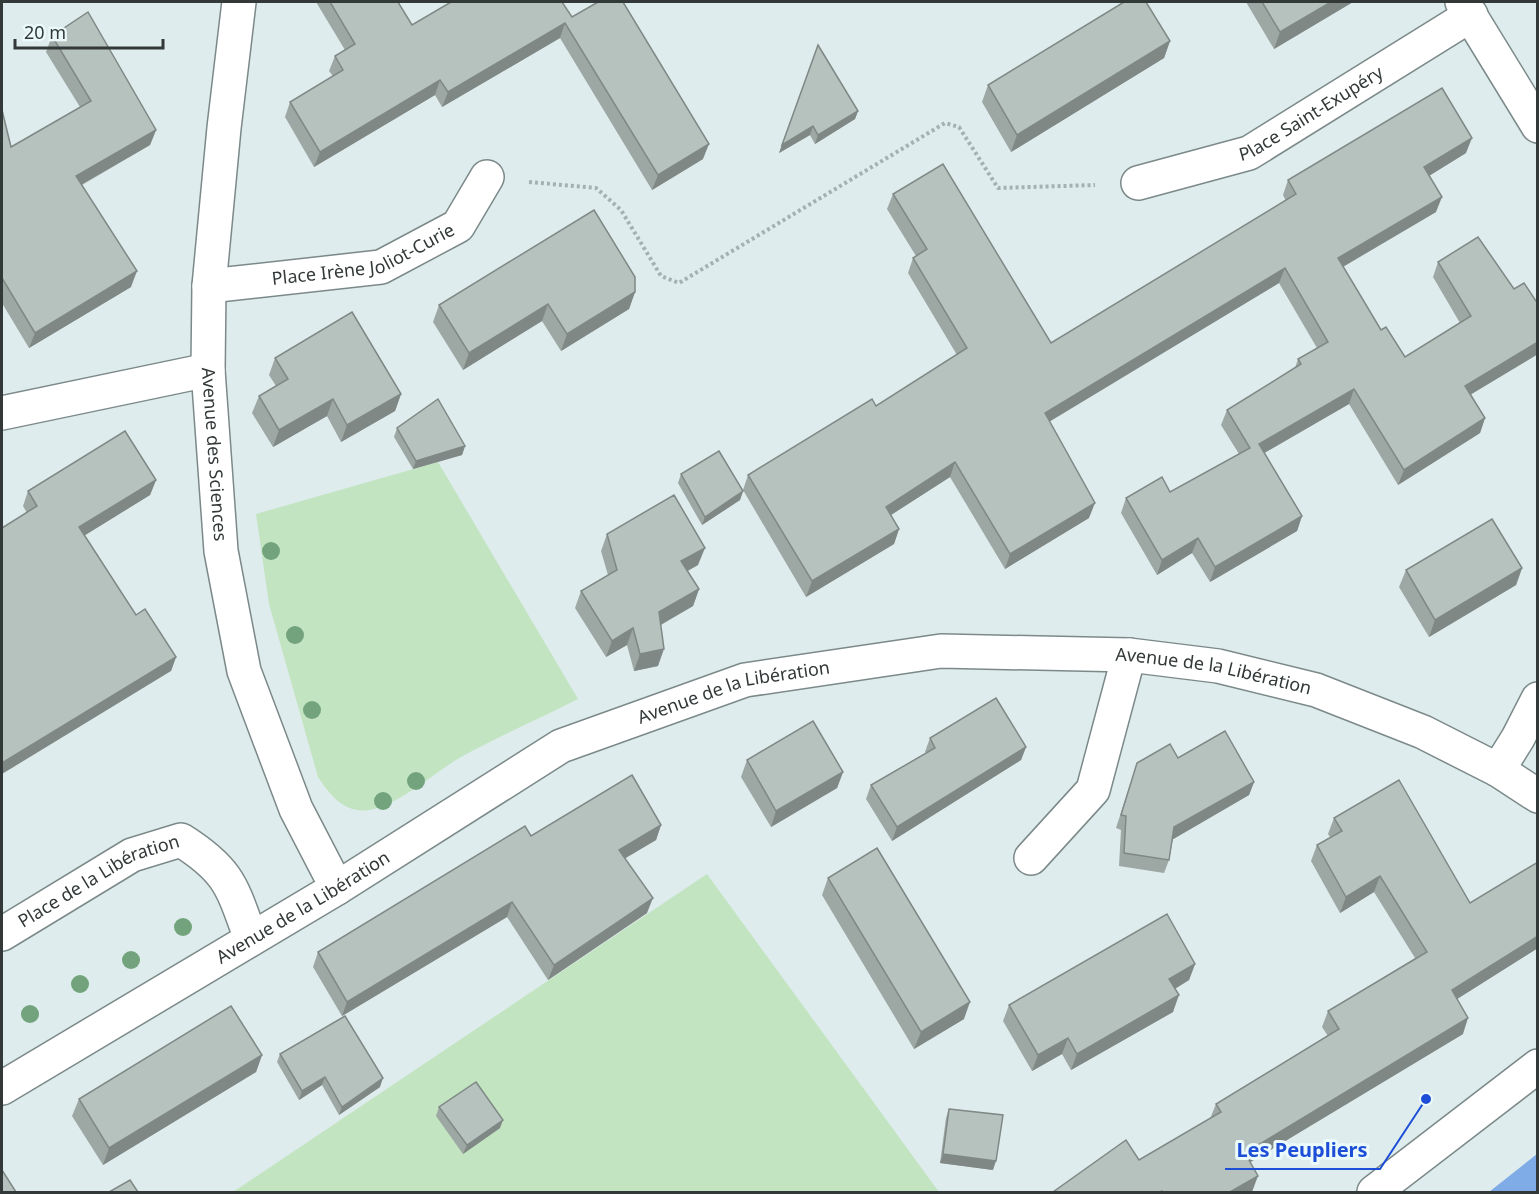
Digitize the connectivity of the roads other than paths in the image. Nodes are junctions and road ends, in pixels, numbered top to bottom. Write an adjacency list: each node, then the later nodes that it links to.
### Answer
1 (239, 2): 6 (street, Avenue des Sciences)
2 (1467, 8): 3 (street); 5 (street, Place Saint-Exupéry)
3 (1538, 126)
4 (487, 177): 6 (street, Place Irène Joliot-Curie)
5 (1138, 183)
6 (209, 286): 7 (street, Avenue des Sciences)
7 (208, 370): 8 (street); 14 (street, Avenue des Sciences)
8 (2, 413)
9 (1129, 655): 11 (street, Avenue de la Libération); 13 (street); 14 (street, Avenue de la Libération)
10 (1538, 699): 11 (street)
11 (1498, 770): 12 (street, Avenue de la Libération)
12 (1538, 796)
13 (1031, 858)
14 (337, 888): 16 (street, Avenue de la Libération)
15 (2, 934): 16 (street, Place de la Libération)
16 (251, 939): 18 (street, Avenue de la Libération)
17 (1538, 1066): 19 (street)
18 (2, 1088)
19 (1374, 1192)

